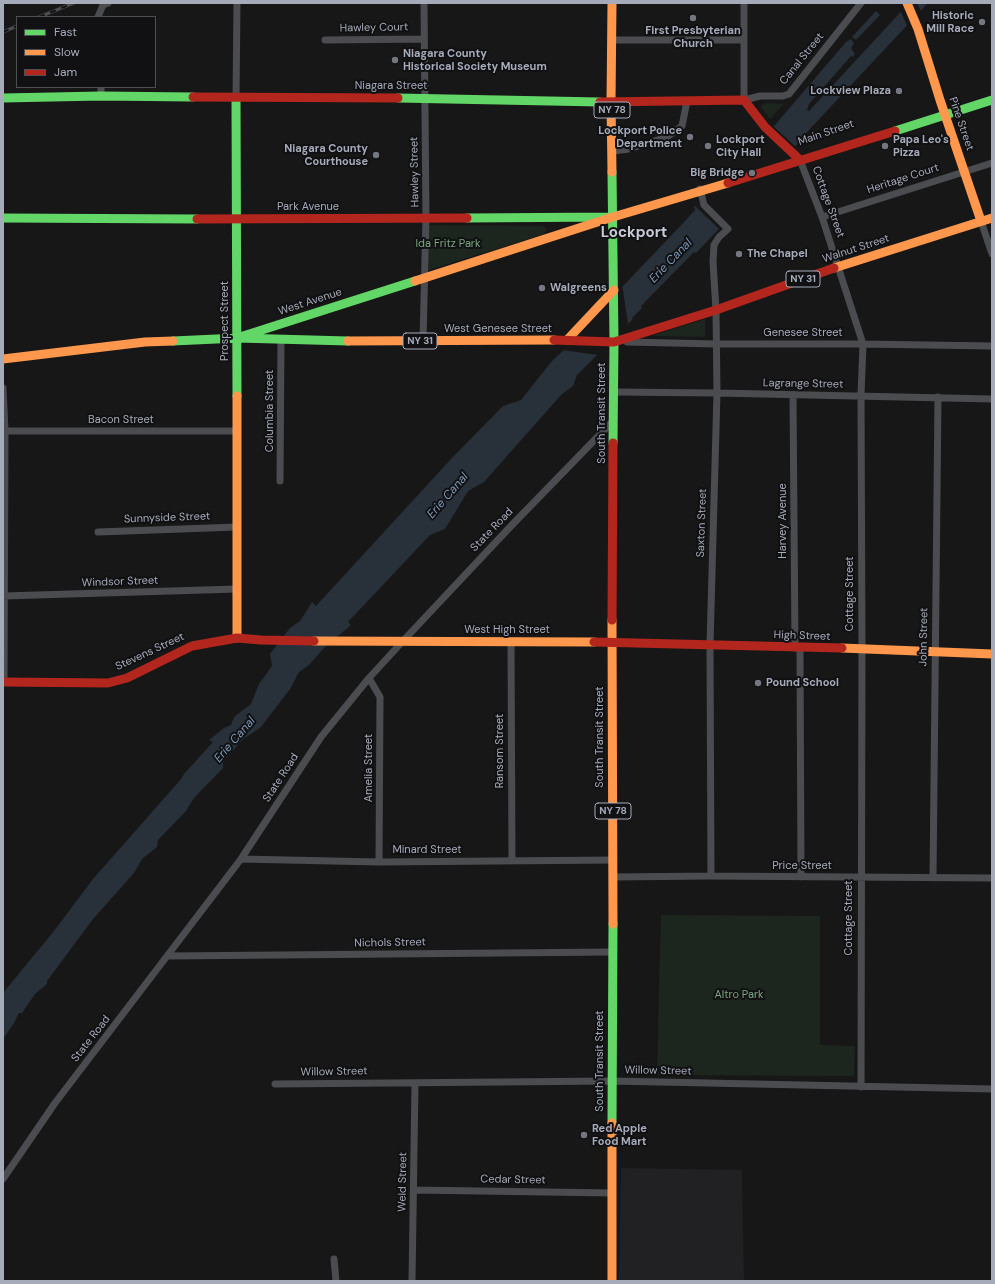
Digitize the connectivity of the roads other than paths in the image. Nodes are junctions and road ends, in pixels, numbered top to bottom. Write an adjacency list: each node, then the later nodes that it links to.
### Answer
1 (108, 3): 8 (street)
2 (237, 3): 16 (street, Prospect Street)
3 (424, 3): 9 (street, Hawley Street)
4 (612, 3): 11 (main road, NY 78)
5 (744, 3): 12 (street)
6 (861, 3): 18 (street, Canal Street)
7 (907, 3): 22 (main road, Pine Street)
8 (98, 16)
9 (423, 39): 10 (street, Hawley Court); 17 (street, Hawley Street)
10 (325, 40)
11 (612, 40): 12 (street); 21 (main road, NY 78)
12 (744, 40): 18 (street)
13 (101, 92): 15 (main road, Niagara Street); 16 (main road, Niagara Street)
14 (992, 92): 22 (main road, Main Street)
15 (3, 98)
16 (236, 98): 17 (main road, Niagara Street); 33 (main road, Prospect Street)
17 (425, 98): 21 (main road, Niagara Street); 31 (street, Hawley Street)
18 (744, 100): 20 (main road, Niagara Street); 24 (main road, Cottage Street)
19 (992, 100): 22 (main road, Main Street)
20 (687, 101): 21 (main road, Niagara Street); 23 (street)
21 (611, 102): 23 (main road, NY 78)
22 (944, 111): 24 (main road, Main Street); 26 (main road, Pine Street)
23 (613, 151): 28 (main road, NY 78)
24 (796, 156): 27 (main road, Main Street); 27 (main road, Main Street); 29 (street, Cottage Street)
25 (992, 162): 26 (street, Heritage Court)
26 (965, 171): 29 (street, Heritage Court); 34 (main road, Pine Street)
27 (702, 191): 28 (main road, Main Street); 39 (street, Saxton Street)
28 (614, 217): 31 (main road, Park Avenue); 37 (main road, West Avenue); 38 (main road, South Transit Street / NY 78)
29 (822, 217): 36 (street, Cottage Street)
30 (3, 218): 33 (main road, Park Avenue)
31 (426, 218): 33 (main road, Park Avenue); 37 (street, Hawley Street)
32 (992, 218): 34 (main road, Walnut Street / NY 31)
33 (237, 219): 40 (main road, Prospect Street)
34 (981, 221): 35 (street, Pine Street); 36 (main road, Walnut Street / NY 31)
35 (992, 254)
36 (838, 267): 39 (main road, Walnut Street / NY 31); 46 (street, Cottage Street)
37 (425, 277): 40 (main road, West Avenue); 44 (street, Hawley Street)
38 (614, 286): 42 (main road); 43 (main road, South Transit Street / NY 78)
39 (716, 310): 43 (main road, Walnut Street / NY 31); 45 (street, Saxton Street)
40 (238, 338): 41 (main road, West Genesee Street / NY 31); 48 (main road, West Avenue / NY 31); 58 (main road, Prospect Street)
41 (281, 340): 44 (main road, West Genesee Street / NY 31); 59 (street, Columbia Street)
42 (563, 340): 43 (main road, West Genesee Street / NY 31); 44 (main road, West Genesee Street / NY 31)
43 (613, 340): 45 (street, Genesee Street); 50 (main road, South Transit Street / NY 78)
44 (423, 341)
45 (716, 344): 46 (street, Genesee Street); 51 (street, Saxton Street)
46 (862, 344): 47 (street, Genesee Street); 53 (street, Cottage Street)
47 (992, 346)
48 (3, 359)
49 (3, 388): 57 (street)
50 (614, 392): 51 (street, Lagrange Street); 56 (main road, South Transit Street / NY 78)
51 (717, 393): 52 (street, Lagrange Street); 68 (street, Saxton Street)
52 (793, 395): 53 (street, Lagrange Street); 69 (street, Harvey Avenue)
53 (861, 395): 54 (street, Lagrange Street); 70 (street, Cottage Street)
54 (938, 397): 55 (street, Lagrange Street); 71 (street, John Street)
55 (992, 399)
56 (614, 420): 65 (street, State Road); 67 (main road, South Transit Street / NY 78)
57 (5, 431): 58 (street, Bacon Street); 63 (street)
58 (237, 431): 60 (main road, Prospect Street)
59 (280, 481)
60 (237, 527): 61 (street, Sunnyside Street); 62 (main road, Prospect Street)
61 (98, 532)
62 (237, 589): 63 (street, Windsor Street); 64 (main road, Prospect Street)
63 (4, 596): 74 (street)
64 (237, 638): 65 (main road, Stevens Street); 74 (main road, Stevens Street)
65 (402, 642): 66 (main road, West High Street); 73 (street, State Road)
66 (511, 642): 67 (main road, West High Street); 76 (street, Ransom Street)
67 (612, 642): 68 (main road, High Street); 77 (main road, South Transit Street / NY 78)
68 (710, 645): 69 (main road, High Street); 79 (street, Saxton Street)
69 (798, 648): 70 (main road, High Street); 81 (street, Harvey Avenue)
70 (862, 650): 71 (main road, High Street); 82 (street, Cottage Street)
71 (934, 651): 72 (main road, High Street); 83 (street, John Street)
72 (992, 654)
73 (369, 678): 75 (street, State Road); 78 (street, Amelia Street)
74 (3, 682)
75 (241, 859): 78 (street, Minard Street); 86 (street, State Road)
76 (512, 860): 77 (street, Minard Street); 78 (street, Minard Street)
77 (613, 860): 80 (main road, South Transit Street / NY 78)
78 (379, 862)
79 (711, 876): 80 (street, Price Street); 81 (street, Price Street)
80 (613, 877): 85 (main road, South Transit Street / NY 78)
81 (801, 877): 82 (street, Price Street)
82 (861, 877): 83 (street, Price Street); 90 (street, Cottage Street)
83 (932, 878): 84 (street, Price Street)
84 (992, 878)
85 (612, 952): 86 (street, Nichols Street); 87 (main road, South Transit Street / NY 78)
86 (168, 956): 92 (street, State Road)
87 (612, 1081): 88 (street, Willow Street); 90 (street, Willow Street); 94 (main road, South Transit Street / NY 78)
88 (415, 1082): 89 (street, Willow Street); 93 (street, Weld Street)
89 (276, 1084)
90 (861, 1087): 91 (street, Willow Street)
91 (992, 1089)
92 (3, 1179)
93 (414, 1190): 94 (street, Cedar Street); 97 (street, Weld Street)
94 (612, 1193): 98 (main road, South Transit Street / NY 78)
95 (334, 1259): 96 (street)
96 (336, 1281)
97 (412, 1281)
98 (612, 1281)

